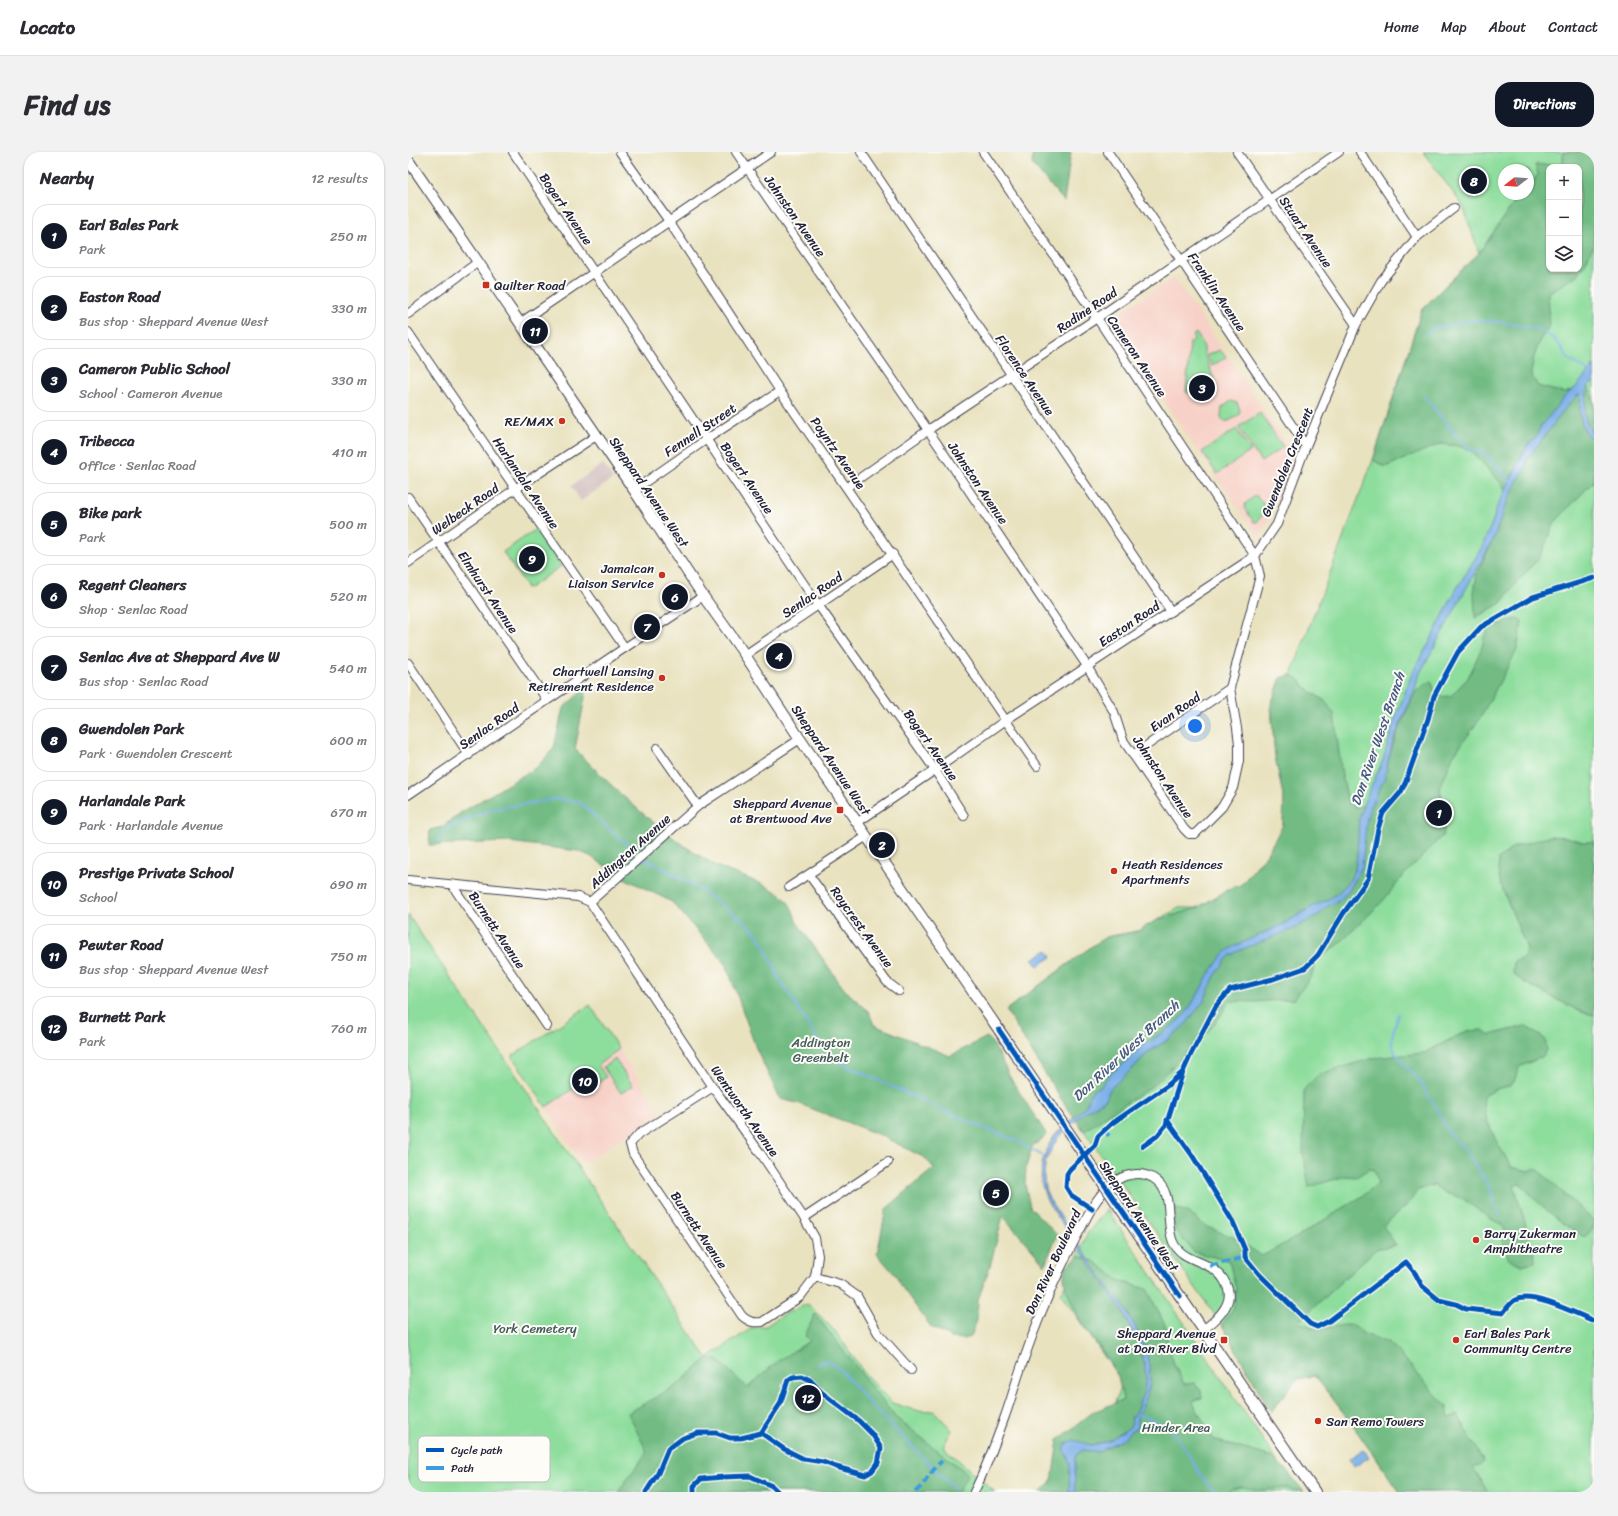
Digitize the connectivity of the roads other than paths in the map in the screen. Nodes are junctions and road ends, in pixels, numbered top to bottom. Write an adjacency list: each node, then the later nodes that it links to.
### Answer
1 (513, 152): 19 (street, Bogert Avenue)
2 (620, 152): 15 (street, Poyntz Avenue)
3 (736, 152): 12 (street, Johnston Avenue)
4 (771, 152): 12 (street)
5 (861, 152): 25 (street, Florence Avenue)
6 (983, 152): 21 (street, Cameron Avenue)
7 (1108, 152): 17 (street, Franklin Avenue)
8 (1237, 152): 13 (street, Stuart Avenue)
9 (1340, 152): 13 (street, Radine Road)
10 (1360, 152): 16 (street)
11 (408, 160): 18 (main road, Sheppard Avenue West)
12 (748, 168): 15 (street); 27 (street, Johnston Avenue)
13 (1270, 200): 17 (street, Radine Road); 23 (street, Stuart Avenue)
14 (1454, 208): 16 (street, Gwendolen Crescent)
15 (669, 222): 19 (street); 26 (street, Poyntz Avenue)
16 (1417, 236): 23 (street, Gwendolen Crescent)
17 (1181, 259): 21 (street, Radine Road); 30 (street, Franklin Avenue)
18 (478, 262): 20 (street); 22 (main road, Sheppard Avenue West)
19 (595, 273): 22 (street); 29 (street, Bogert Avenue)
20 (408, 314)
21 (1097, 318): 25 (street, Radine Road); 37 (street, Cameron Avenue)
22 (520, 323): 28 (main road, Sheppard Avenue West)
23 (1356, 325): 30 (street, Gwendolen Crescent)
24 (408, 332): 32 (street, Harlandale Avenue)
25 (1010, 375): 27 (street, Radine Road); 41 (street, Florence Avenue)
26 (780, 391): 29 (street, Fennell Street); 31 (street, Poyntz Avenue)
27 (928, 430): 31 (street, Radine Road); 45 (street, Johnston Avenue)
28 (596, 436): 32 (street, Welbeck Road); 33 (main road, Sheppard Avenue West)
29 (707, 439): 33 (street, Fennell Street); 40 (street, Bogert Avenue)
30 (1306, 446): 37 (street, Gwendolen Crescent)
31 (847, 487): 36 (street, Poyntz Avenue)
32 (515, 489): 35 (street, Welbeck Road); 42 (street, Harlandale Avenue)
33 (634, 490): 39 (main road, Sheppard Avenue West)
34 (408, 497): 35 (street, Elmhurst Avenue)
35 (440, 542): 38 (street, Welbeck Road); 47 (street, Elmhurst Avenue)
36 (893, 554): 40 (street, Senlac Road); 48 (street, Poyntz Avenue)
37 (1255, 556): 41 (street, Easton Road); 46 (street)
38 (408, 563)
39 (703, 596): 42 (street, Senlac Road); 43 (main road, Sheppard Avenue West)
40 (818, 605): 43 (street, Senlac Road); 54 (street, Bogert Avenue)
41 (1170, 610): 45 (street, Easton Road)
42 (625, 648): 47 (street, Senlac Road)
43 (745, 655): 49 (main road, Sheppard Avenue West)
44 (408, 663): 51 (street)
45 (1087, 666): 48 (street, Easton Road); 52 (street, Johnston Avenue)
46 (1230, 688): 52 (street, Evan Road); 52 (street, Johnston Avenue)
47 (547, 700): 51 (street, Senlac Road)
48 (1006, 720): 53 (street, Poyntz Avenue); 54 (street, Easton Road)
49 (800, 739): 56 (street, Addington Avenue); 58 (main road, Sheppard Avenue West)
50 (657, 748): 56 (street)
51 (469, 755): 55 (street, Senlac Road)
52 (1133, 755)
53 (1037, 766)
54 (934, 770): 57 (street, Bogert Avenue); 58 (street, Easton Road)
55 (408, 796)
56 (698, 806): 64 (street, Addington Avenue)
57 (964, 816)
58 (858, 822): 59 (main road, Sheppard Avenue West)
59 (868, 836): 60 (street); 72 (main road, Sheppard Avenue West, bridge)
60 (809, 875): 63 (street); 65 (street, Roycrest Avenue)
61 (408, 880): 62 (street, Burnett Avenue)
62 (452, 885): 64 (street, Addington Avenue); 66 (street, Burnett Avenue)
63 (788, 887)
64 (590, 902): 67 (street, Wentworth Avenue)
65 (899, 991)
66 (547, 1026)
67 (713, 1087): 69 (street, Wentworth Avenue); 71 (street, Burnett Avenue)
68 (888, 1162): 69 (street)
69 (804, 1218): 70 (street, Wentworth Avenue)
70 (815, 1277): 71 (street, Wentworth Avenue); 73 (street)
71 (756, 1323)
72 (1203, 1330): 74 (street, Don River Boulevard); 75 (main road, Sheppard Avenue West)
73 (911, 1370)
74 (974, 1492)
75 (1315, 1492)

